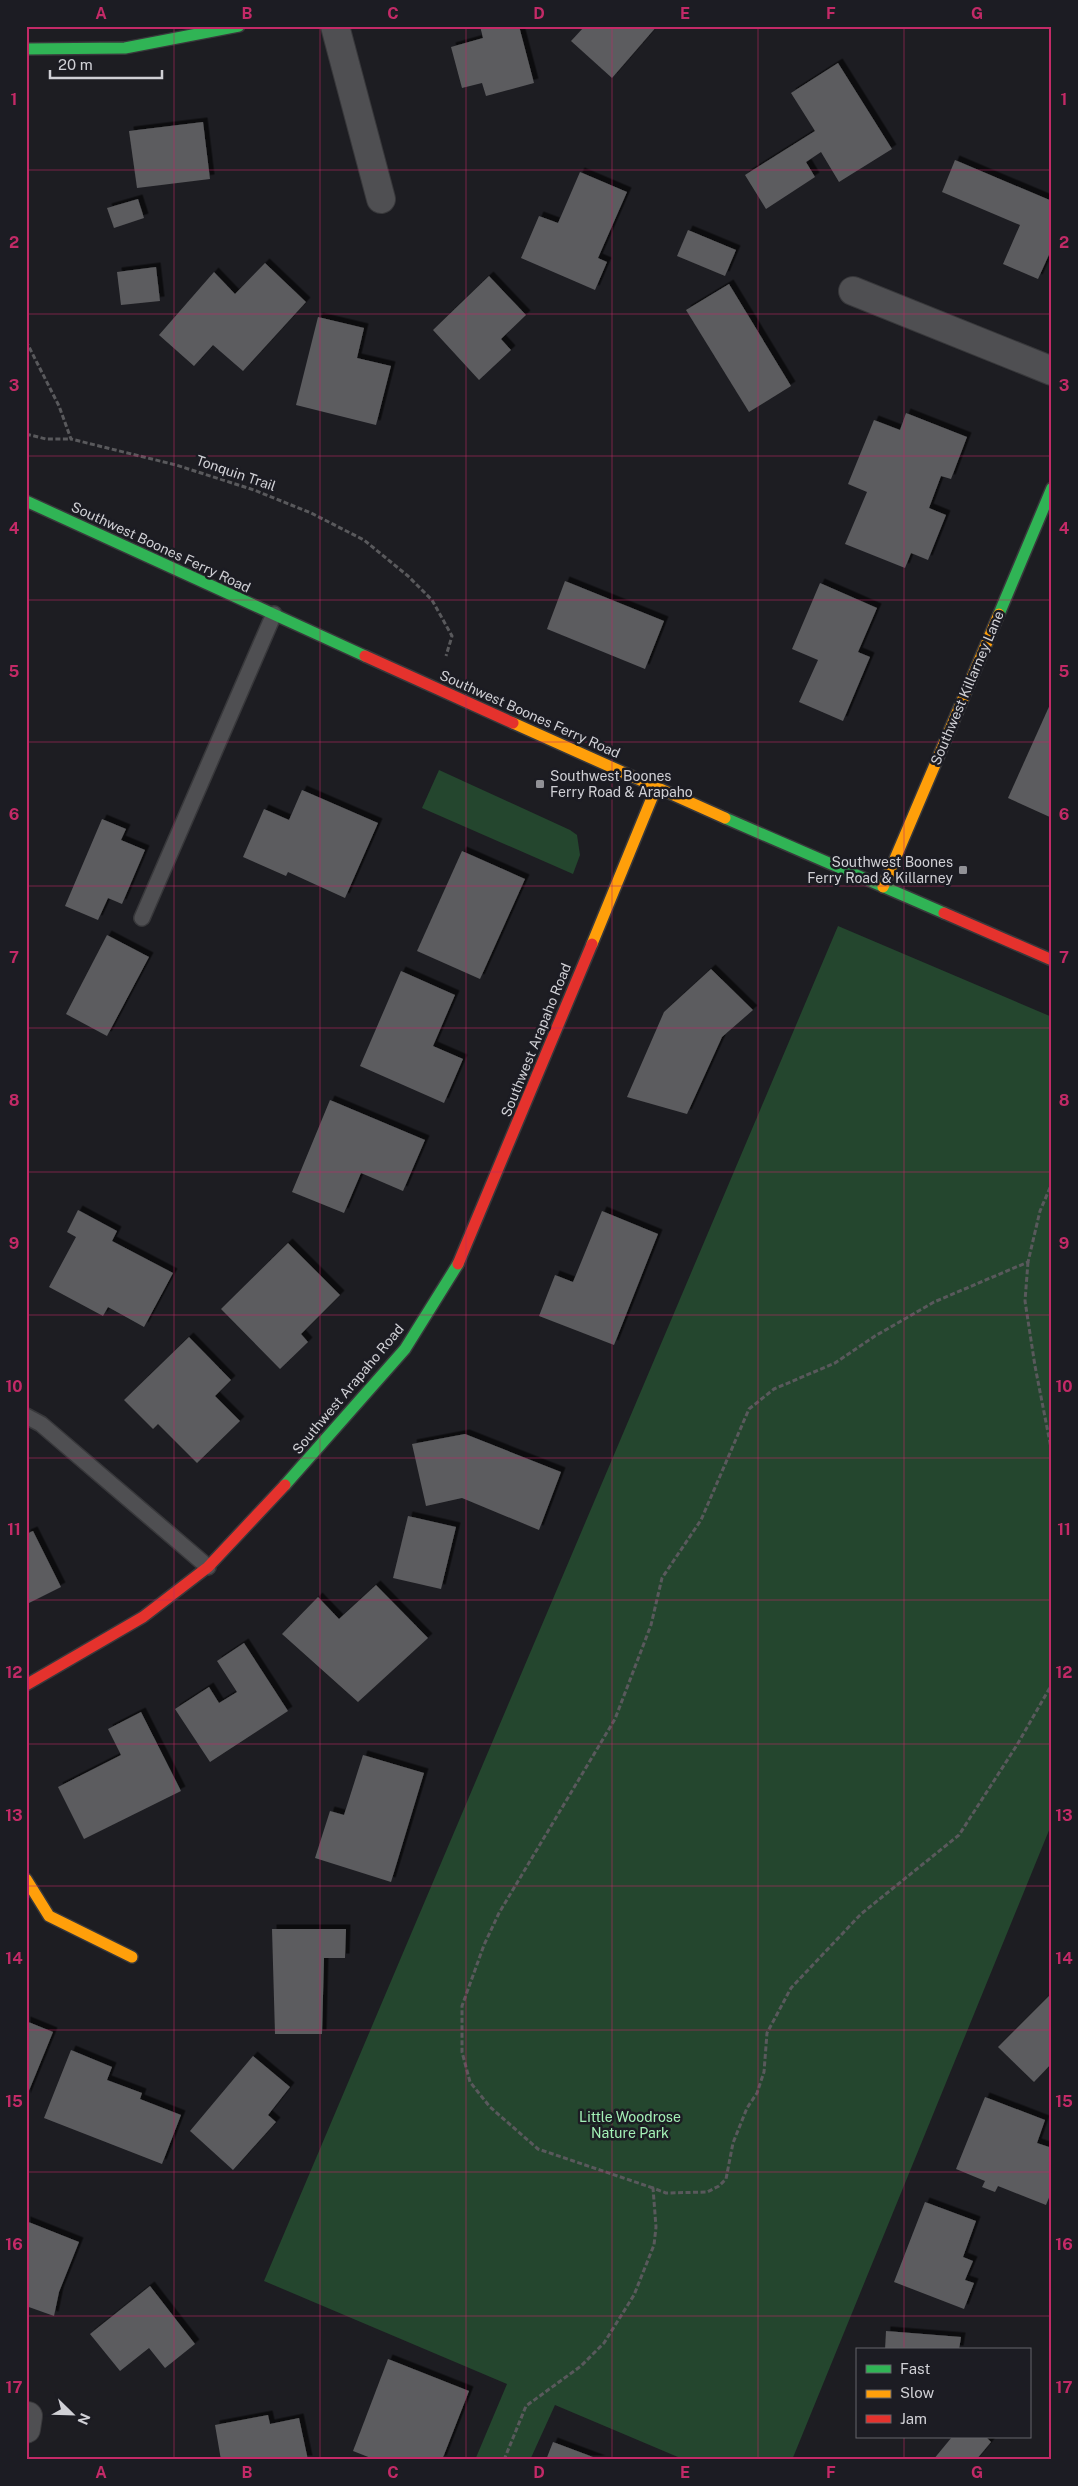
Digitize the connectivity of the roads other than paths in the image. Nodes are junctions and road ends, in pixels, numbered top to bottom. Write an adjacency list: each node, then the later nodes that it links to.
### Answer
1 (239, 26): 3 (street)
2 (334, 26): 4 (street)
3 (26, 49)
4 (381, 199)
5 (853, 291): 6 (street)
6 (1052, 371)
7 (1052, 488): 11 (street, Southwest Killarney Lane)
8 (26, 502): 9 (street, Southwest Boones Ferry Road)
9 (274, 614): 10 (street, Southwest Boones Ferry Road); 12 (lane)
10 (656, 788): 11 (street, Southwest Boones Ferry Road); 15 (street, Southwest Arapaho Road)
11 (883, 887): 13 (street, Southwest Boones Ferry Road)
12 (142, 918)
13 (1052, 960)
14 (26, 1416): 15 (lane)
15 (208, 1567): 16 (street, Southwest Arapaho Road)
16 (26, 1685)
17 (26, 1879): 18 (street)
18 (132, 1957)

